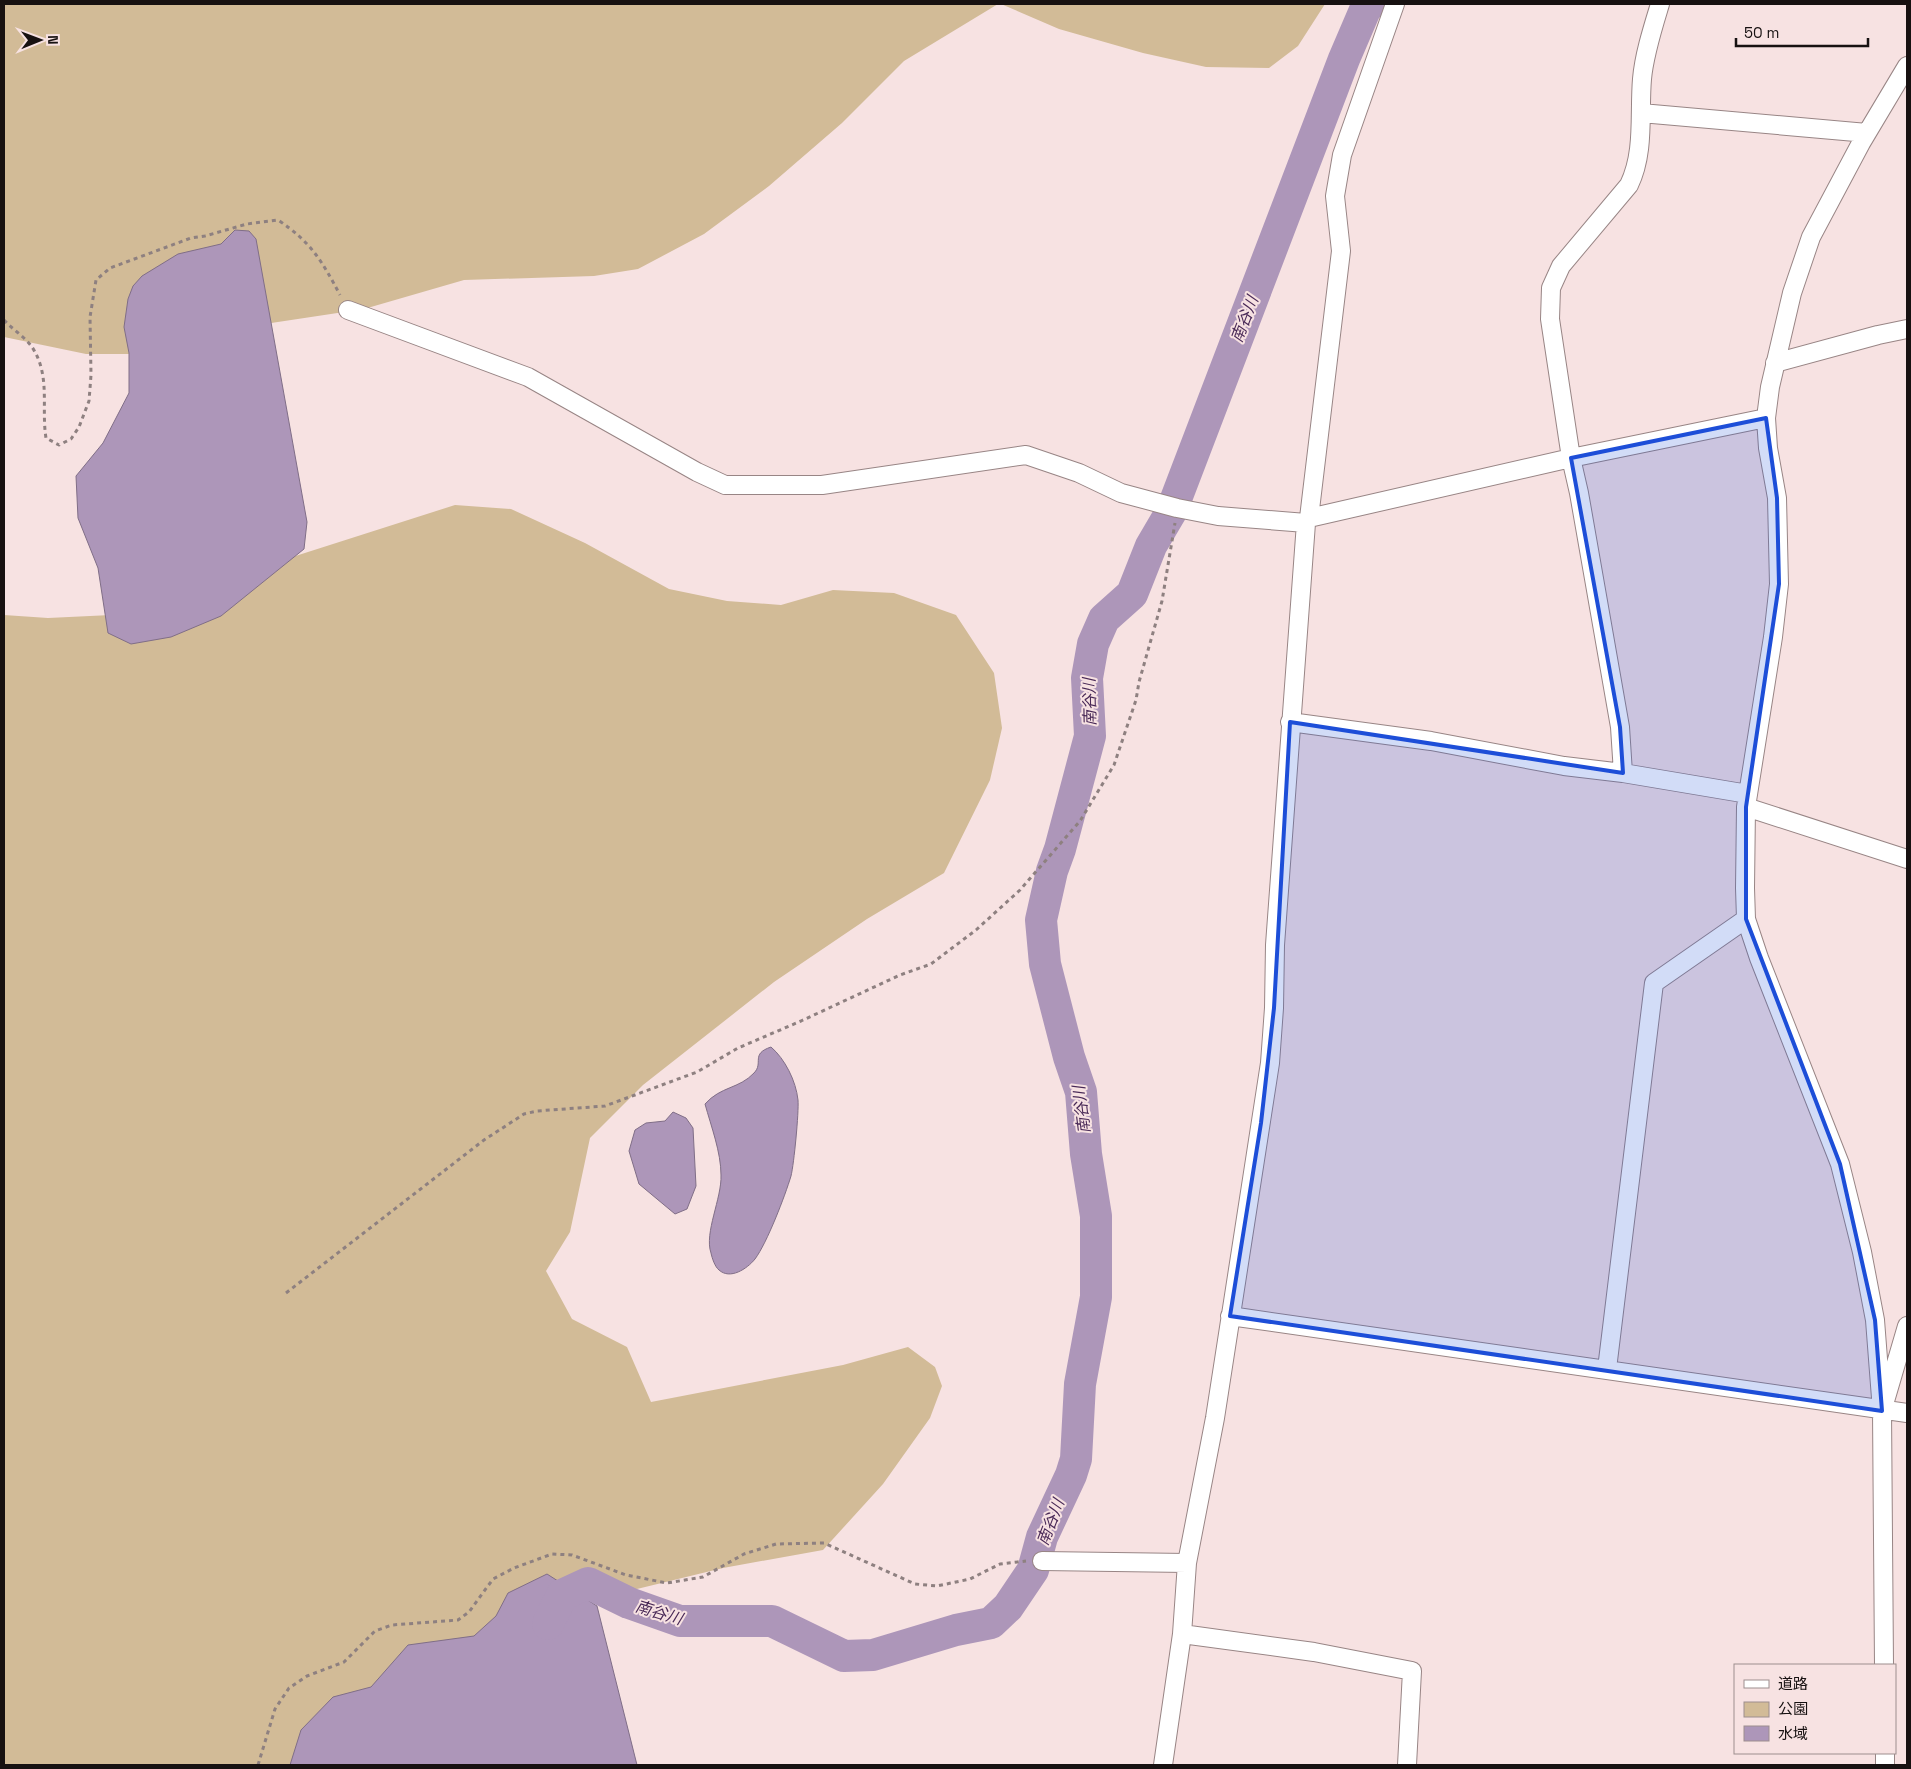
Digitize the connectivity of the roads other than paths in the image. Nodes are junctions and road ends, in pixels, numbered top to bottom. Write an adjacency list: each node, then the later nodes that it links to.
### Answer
1 (1395, 4): 10 (street)
2 (1660, 4): 4 (street)
3 (1907, 66): 5 (street)
4 (1641, 113): 5 (street); 10 (street)
5 (1868, 133): 8 (street)
6 (348, 310): 11 (street)
7 (1907, 330): 8 (street)
8 (1775, 363): 9 (street)
9 (1766, 418): 10 (street); 13 (street)
10 (1571, 458): 12 (street)
11 (1290, 722): 12 (street); 16 (street)
12 (1623, 773): 13 (street)
13 (1747, 801): 14 (street); 15 (street)
14 (1907, 859)
15 (1746, 919): 18 (street); 19 (street)
16 (1230, 1316): 18 (street); 22 (street)
17 (1907, 1326): 19 (street)
18 (1607, 1369): 19 (street)
19 (1882, 1411): 20 (street); 24 (street)
20 (1907, 1413)
21 (1042, 1561): 22 (street)
22 (1187, 1564): 23 (street)
23 (1182, 1634): 25 (street); 26 (street)
24 (1884, 1664)
25 (1163, 1765)
26 (1407, 1765)

